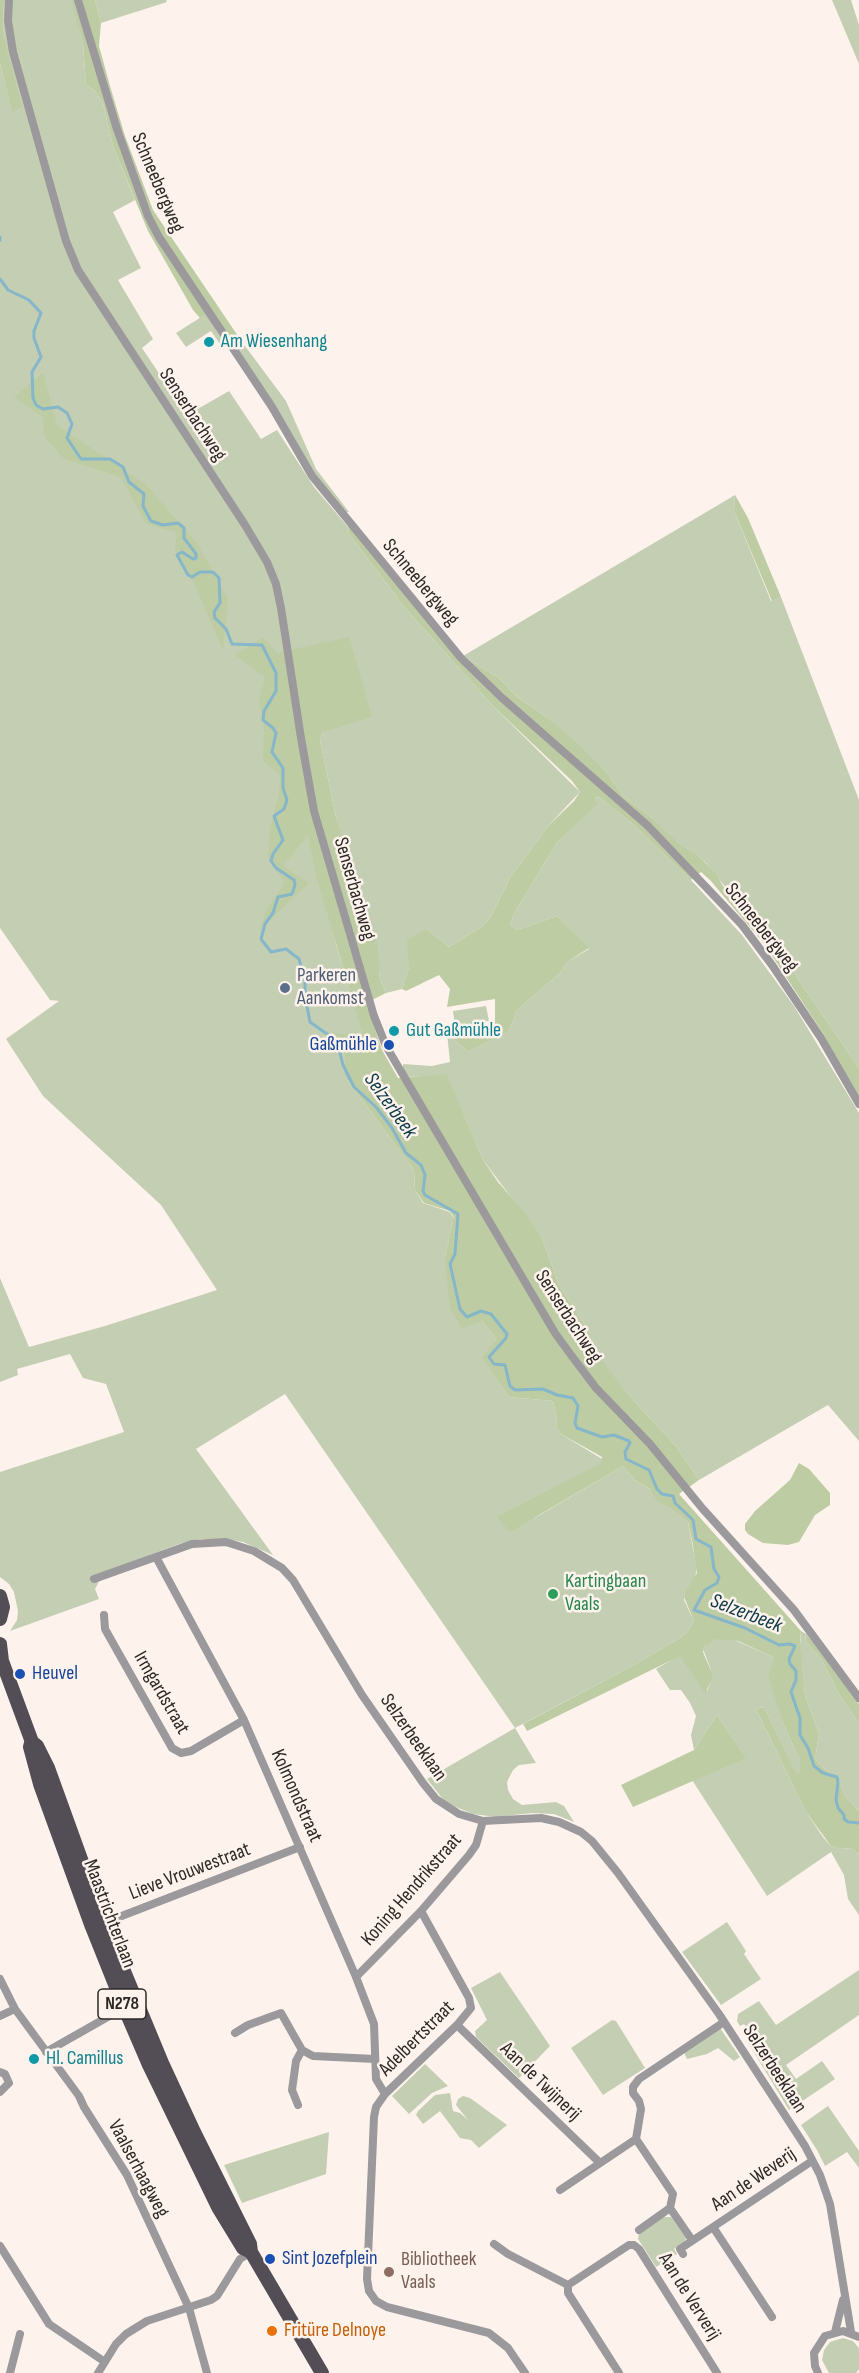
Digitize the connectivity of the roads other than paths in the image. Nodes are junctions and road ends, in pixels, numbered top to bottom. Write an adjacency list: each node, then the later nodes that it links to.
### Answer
1 (9, 0): 11 (street, Senserbachweg)
2 (78, 0): 3 (street, Schneebergweg)
3 (859, 1104)
4 (156, 1557): 5 (street, Selzerbeeklaan); 12 (street, Kolmondstraat); 13 (street, Selzerbeeklaan)
5 (94, 1579)
6 (0, 1596): 8 (main road)
7 (104, 1615): 12 (street, Irmgardstraat)
8 (0, 1619)
9 (0, 1644): 10 (main road, Maastrichterlaan / N278)
10 (1, 1660): 16 (main road, Maastrichterlaan / N278)
11 (859, 1698)
12 (244, 1720): 14 (street, Kolmondstraat)
13 (483, 1821): 15 (street, Koning Hendrikstraat); 22 (street, Selzerbeeklaan)
14 (300, 1847): 16 (street, Lieve Vrouwestraat); 17 (street, Kolmondstraat)
15 (421, 1911): 17 (street, Koning Hendrikstraat); 23 (street, Adelbertstraat)
16 (98, 1925): 19 (main road, Maastrichterlaan / N278)
17 (356, 1977): 27 (street, Kolmondstraat)
18 (0, 1979): 20 (street)
19 (130, 2004): 26 (street); 42 (main road, Maastrichterlaan / N278)
20 (15, 2009): 21 (street); 26 (street)
21 (0, 2016)
22 (724, 2022): 32 (street); 33 (street, Selzerbeeklaan)
23 (457, 2025): 30 (street, Adelbertstraat); 34 (street, Aan de Twijnerij)
24 (235, 2033): 25 (street)
25 (302, 2050): 27 (street); 31 (street)
26 (46, 2052): 46 (street, Vaalserhaagweg)
27 (375, 2059): 30 (street, Kolmondstraat)
28 (0, 2072): 29 (street)
29 (0, 2092)
30 (385, 2094): 57 (street)
31 (298, 2105)
32 (636, 2139): 34 (street); 36 (street)
33 (812, 2161): 37 (street, Aan de Weverij); 45 (street, Selzerbeeklaan)
34 (600, 2163): 35 (street)
35 (560, 2190)
36 (670, 2208): 38 (street); 39 (street)
37 (713, 2227): 39 (street, Aan de Weverij); 47 (street, Aan de Weverij)
38 (639, 2230)
39 (692, 2240): 43 (street, Aan de Weverij)
40 (494, 2244): 44 (street)
41 (0, 2246): 51 (street)
42 (251, 2252): 46 (street); 56 (main road, Maastrichterlaan / N278)
43 (683, 2254)
44 (568, 2285): 58 (street); 59 (street, Aan de Ververij)
45 (844, 2296): 48 (street); 50 (street, Selzerbeeklaan)
46 (189, 2308): 51 (street); 55 (street, Vaalserhaagweg)
47 (772, 2317)
48 (835, 2332): 50 (street); 52 (street)
49 (20, 2334): 53 (street)
50 (855, 2335)
51 (105, 2362): 54 (street)
52 (814, 2371)
53 (10, 2373)
54 (98, 2373)
55 (207, 2373)
56 (322, 2373)
57 (525, 2373)
58 (619, 2373)
59 (717, 2373)

